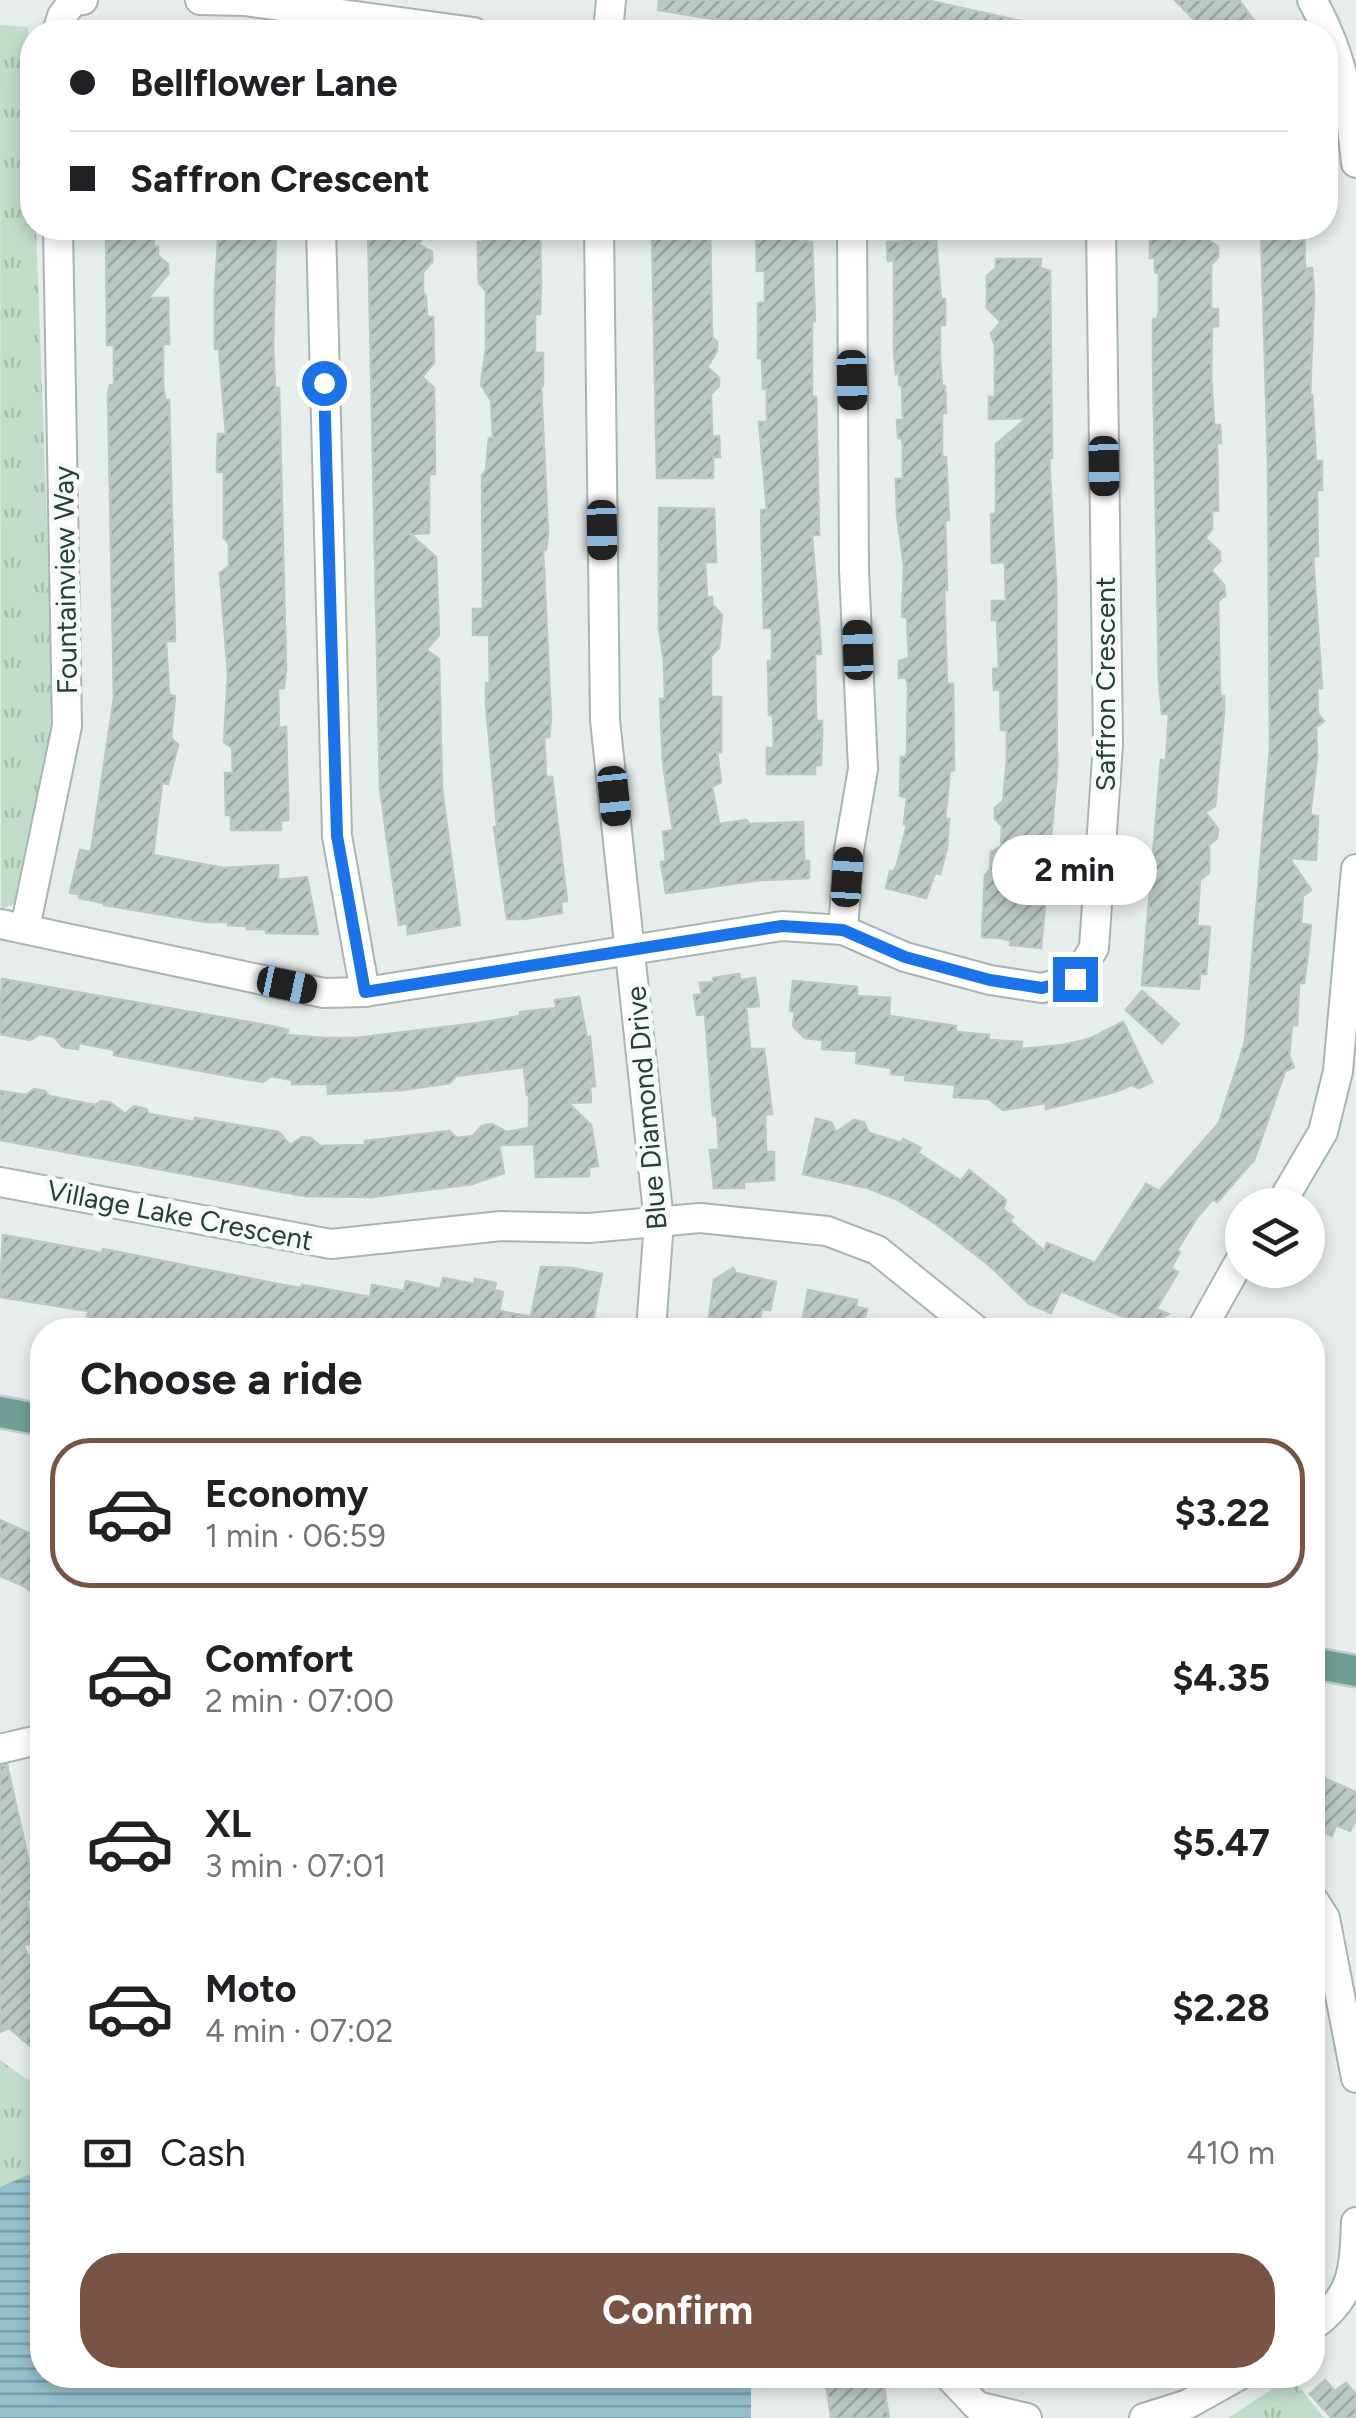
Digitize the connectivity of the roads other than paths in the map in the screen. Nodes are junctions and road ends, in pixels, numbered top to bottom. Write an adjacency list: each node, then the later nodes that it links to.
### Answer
1 (83, 0): 3 (street)
2 (200, 0): 4 (street)
3 (61, 20)
4 (325, 20)
5 (1338, 57): 6 (street)
6 (1356, 163)
7 (58, 240): 13 (street, Fountainview Way)
8 (321, 240): 16 (street)
9 (599, 240): 15 (street, Blue Diamond Drive)
10 (852, 240): 14 (street)
11 (1102, 240): 14 (street, Saffron Crescent)
12 (1356, 869): 18 (street)
13 (12, 926): 16 (street)
14 (843, 930): 15 (street, Saffron Crescent)
15 (631, 949): 16 (street); 19 (street, Blue Diamond Drive)
16 (365, 992)
17 (0, 1182): 19 (street, Village Lake Crescent)
18 (1290, 1188)
19 (659, 1222): 21 (street, Blue Diamond Drive); 22 (street, Village Lake Crescent)
20 (1225, 1288): 23 (street)
21 (652, 1318)
22 (961, 1318)
23 (1208, 1318)
24 (0, 1412): 25 (main road)
25 (30, 1418)
26 (1325, 1665): 27 (main road)
27 (1356, 1671)
28 (30, 1741): 29 (street)
29 (0, 1747)
30 (1325, 1923): 31 (street)
31 (1356, 2078)
32 (1356, 2222): 33 (street)
33 (1325, 2318)
34 (958, 2388): 36 (street)
35 (1217, 2388): 38 (street)
36 (976, 2412): 37 (street)
37 (1027, 2418)
38 (1144, 2418)

